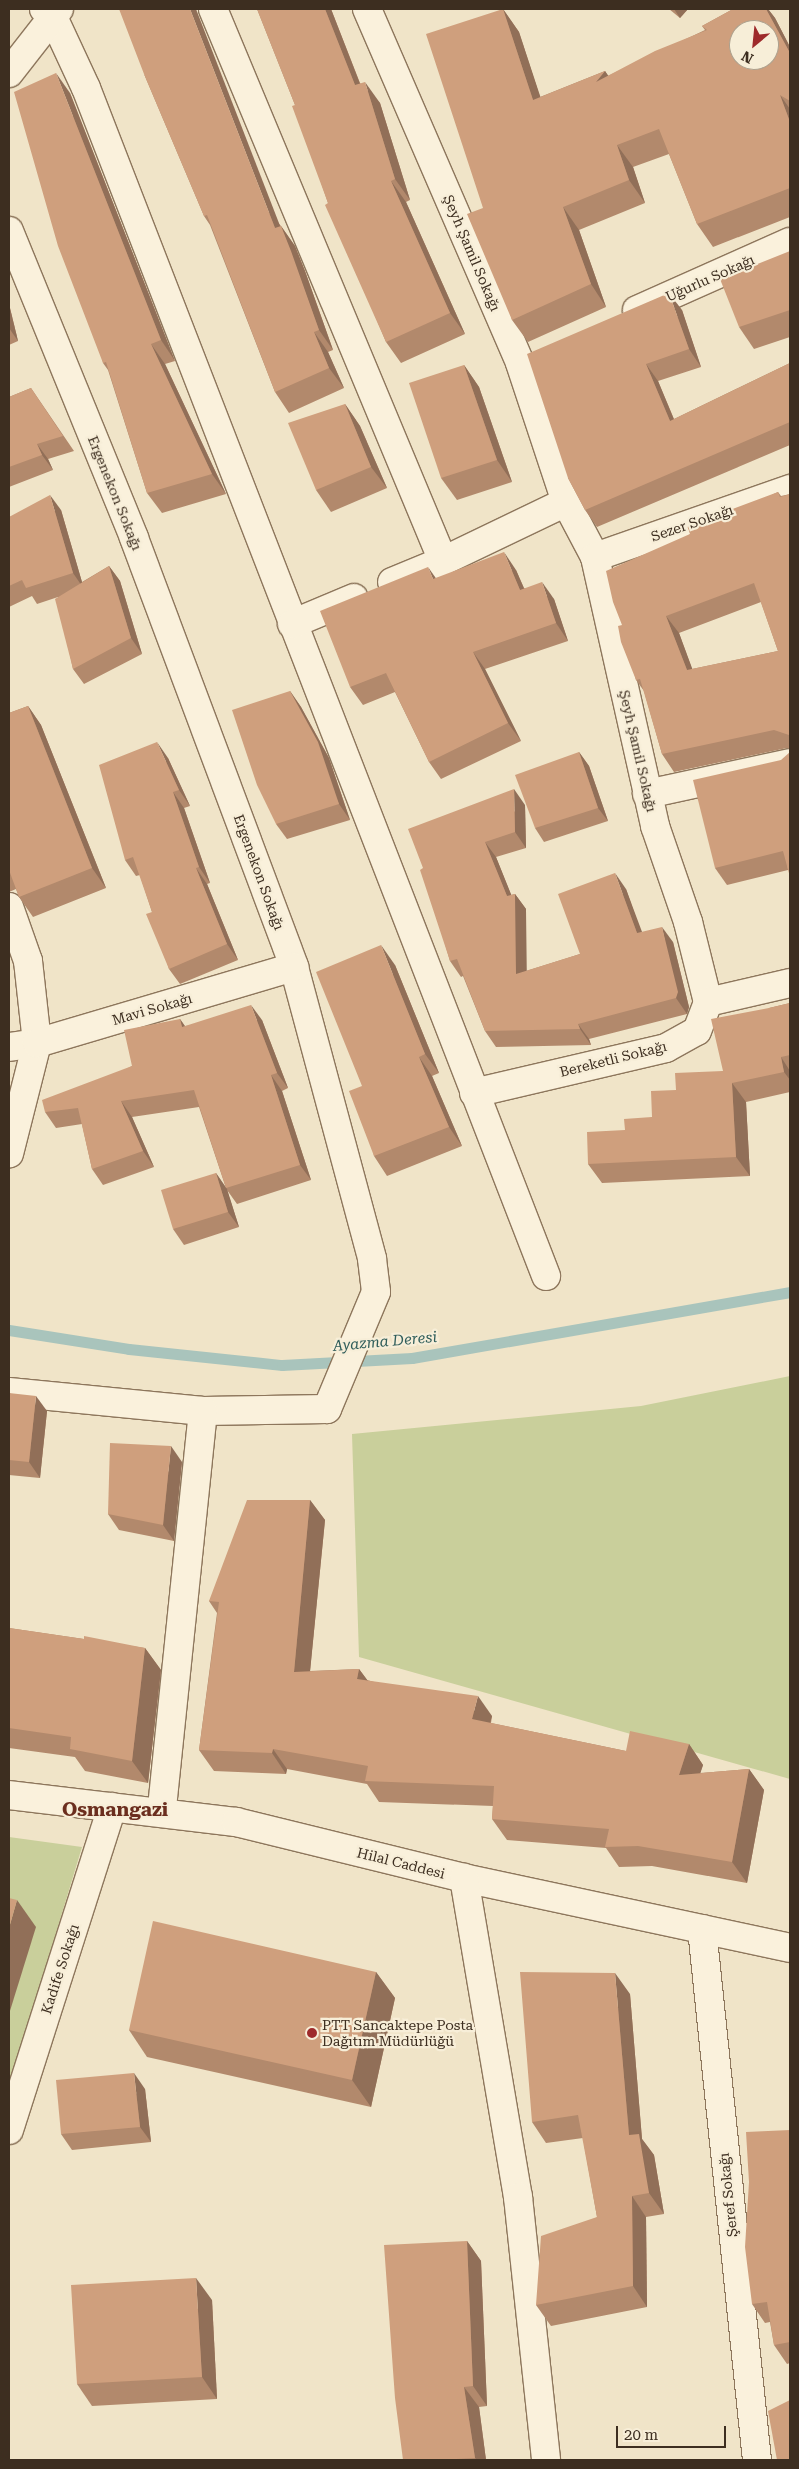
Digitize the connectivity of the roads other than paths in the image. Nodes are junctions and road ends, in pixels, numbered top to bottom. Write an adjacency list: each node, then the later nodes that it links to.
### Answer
1 (213, 9): 13 (street)
2 (367, 9): 9 (street, Şeyh Şamil Sokağı)
3 (52, 11): 4 (street); 14 (street)
4 (9, 73)
5 (9, 231): 18 (street, Ergenekon Sokağı)
6 (790, 242): 7 (street, Uğurlu Sokağı)
7 (610, 323)
8 (547, 351): 9 (street)
9 (520, 363): 11 (street, Şeyh Şamil Sokağı)
10 (790, 489): 12 (street, Sezer Sokağı)
11 (566, 502): 12 (street, Şeyh Şamil Sokağı); 13 (street)
12 (595, 557): 16 (street, Şeyh Şamil Sokağı)
13 (443, 561): 14 (street)
14 (292, 624): 23 (street)
15 (790, 763): 16 (street)
16 (648, 794): 20 (street, Şeyh Şamil Sokağı)
17 (9, 907): 21 (street)
18 (294, 967): 21 (street, Mavi Sokağı); 27 (street, Ergenekon Sokağı)
19 (790, 983): 20 (street)
20 (708, 1002): 23 (street, Bereketli Sokağı)
21 (37, 1043): 22 (street, Mavi Sokağı); 24 (street)
22 (9, 1047)
23 (474, 1093): 25 (street)
24 (9, 1154)
25 (546, 1276)
26 (9, 1392): 27 (street, Ergenekon Sokağı)
27 (203, 1411): 30 (street)
28 (9, 1795): 29 (street, Hilal Caddesi)
29 (112, 1807): 30 (street, Hilal Caddesi); 34 (street, Kadife Sokağı)
30 (162, 1811): 31 (street, Hilal Caddesi)
31 (464, 1878): 32 (street, Hilal Caddesi); 35 (street)
32 (702, 1929): 33 (street, Hilal Caddesi); 36 (street, Şeref Sokağı)
33 (790, 1948)
34 (9, 2130)
35 (546, 2460)
36 (757, 2460)

